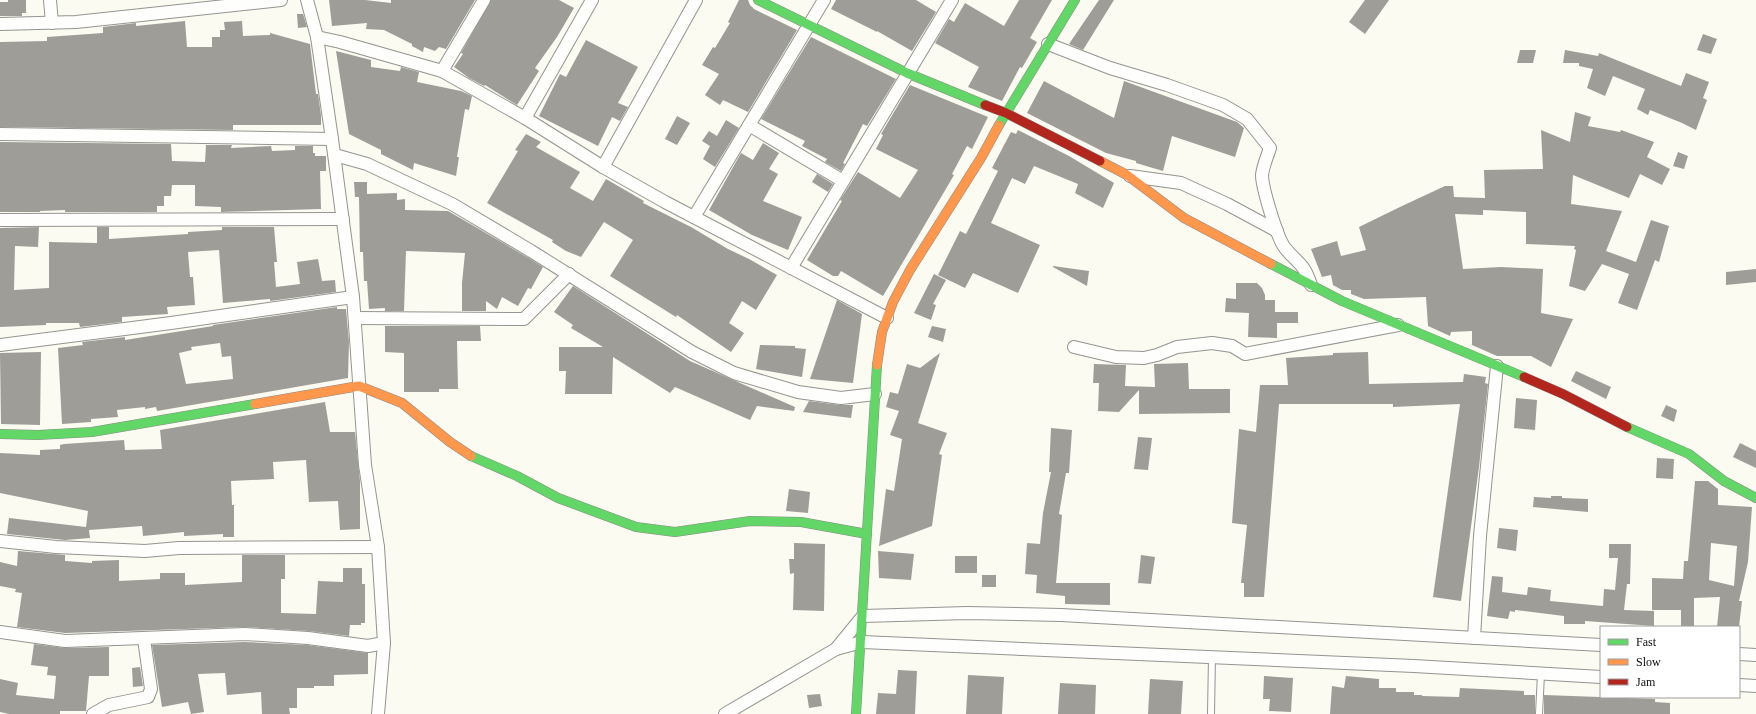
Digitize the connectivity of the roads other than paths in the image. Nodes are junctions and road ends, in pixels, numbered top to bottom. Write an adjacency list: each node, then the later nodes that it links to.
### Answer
1 (50, 0): 11 (street)
2 (281, 0): 11 (street)
3 (308, 0): 14 (street)
4 (484, 0): 16 (street)
5 (592, 0): 19 (street)
6 (696, 0): 24 (street)
7 (758, 0): 13 (street)
8 (824, 0): 13 (street)
9 (952, 0): 17 (street)
10 (1075, 0): 15 (street)
11 (52, 23): 12 (street)
12 (0, 24)
13 (809, 24): 17 (street); 20 (street)
14 (317, 38): 16 (street); 22 (street)
15 (1048, 44): 18 (street); 30 (street)
16 (442, 71): 19 (street)
17 (907, 73): 18 (street); 26 (street)
18 (1006, 113): 25 (street); 36 (street)
19 (525, 118): 24 (street)
20 (749, 125): 26 (street); 27 (street)
21 (0, 134): 22 (street)
22 (332, 139): 23 (street)
23 (335, 155): 28 (street); 32 (street)
24 (603, 167): 27 (street)
25 (1129, 176): 30 (street); 33 (street)
26 (842, 181): 31 (street)
27 (694, 217): 31 (street)
28 (343, 219): 29 (street); 34 (street)
29 (0, 220)
30 (1277, 231): 33 (street)
31 (791, 268): 36 (street)
32 (569, 274): 35 (street); 42 (street)
33 (1311, 285): 37 (street)
34 (353, 297): 35 (street); 38 (street)
35 (355, 318): 41 (street)
36 (887, 318): 42 (street)
37 (1398, 325): 39 (street); 40 (street)
38 (0, 345)
39 (1074, 346)
40 (1497, 366): 44 (street); 50 (street)
41 (359, 386): 43 (street); 45 (street); 47 (street)
42 (874, 394): 45 (street)
43 (0, 434)
44 (1756, 498)
45 (867, 535): 48 (street)
46 (0, 541): 47 (street)
47 (378, 547): 53 (street)
48 (863, 616): 50 (street); 52 (street); 55 (street)
49 (0, 632): 51 (street)
50 (1474, 638): 54 (street)
51 (144, 639): 53 (street); 63 (street)
52 (862, 642): 55 (street); 58 (street); 66 (street)
53 (384, 643): 64 (street)
54 (1600, 645)
55 (836, 649): 65 (street)
56 (1740, 654): 57 (street)
57 (1756, 655)
58 (1212, 657): 59 (street); 67 (lane)
59 (1541, 674): 60 (street); 68 (lane)
60 (1600, 677)
61 (1740, 685): 62 (street)
62 (1756, 686)
63 (93, 714)
64 (378, 714)
65 (725, 714)
66 (856, 714)
67 (1211, 714)
68 (1538, 714)

